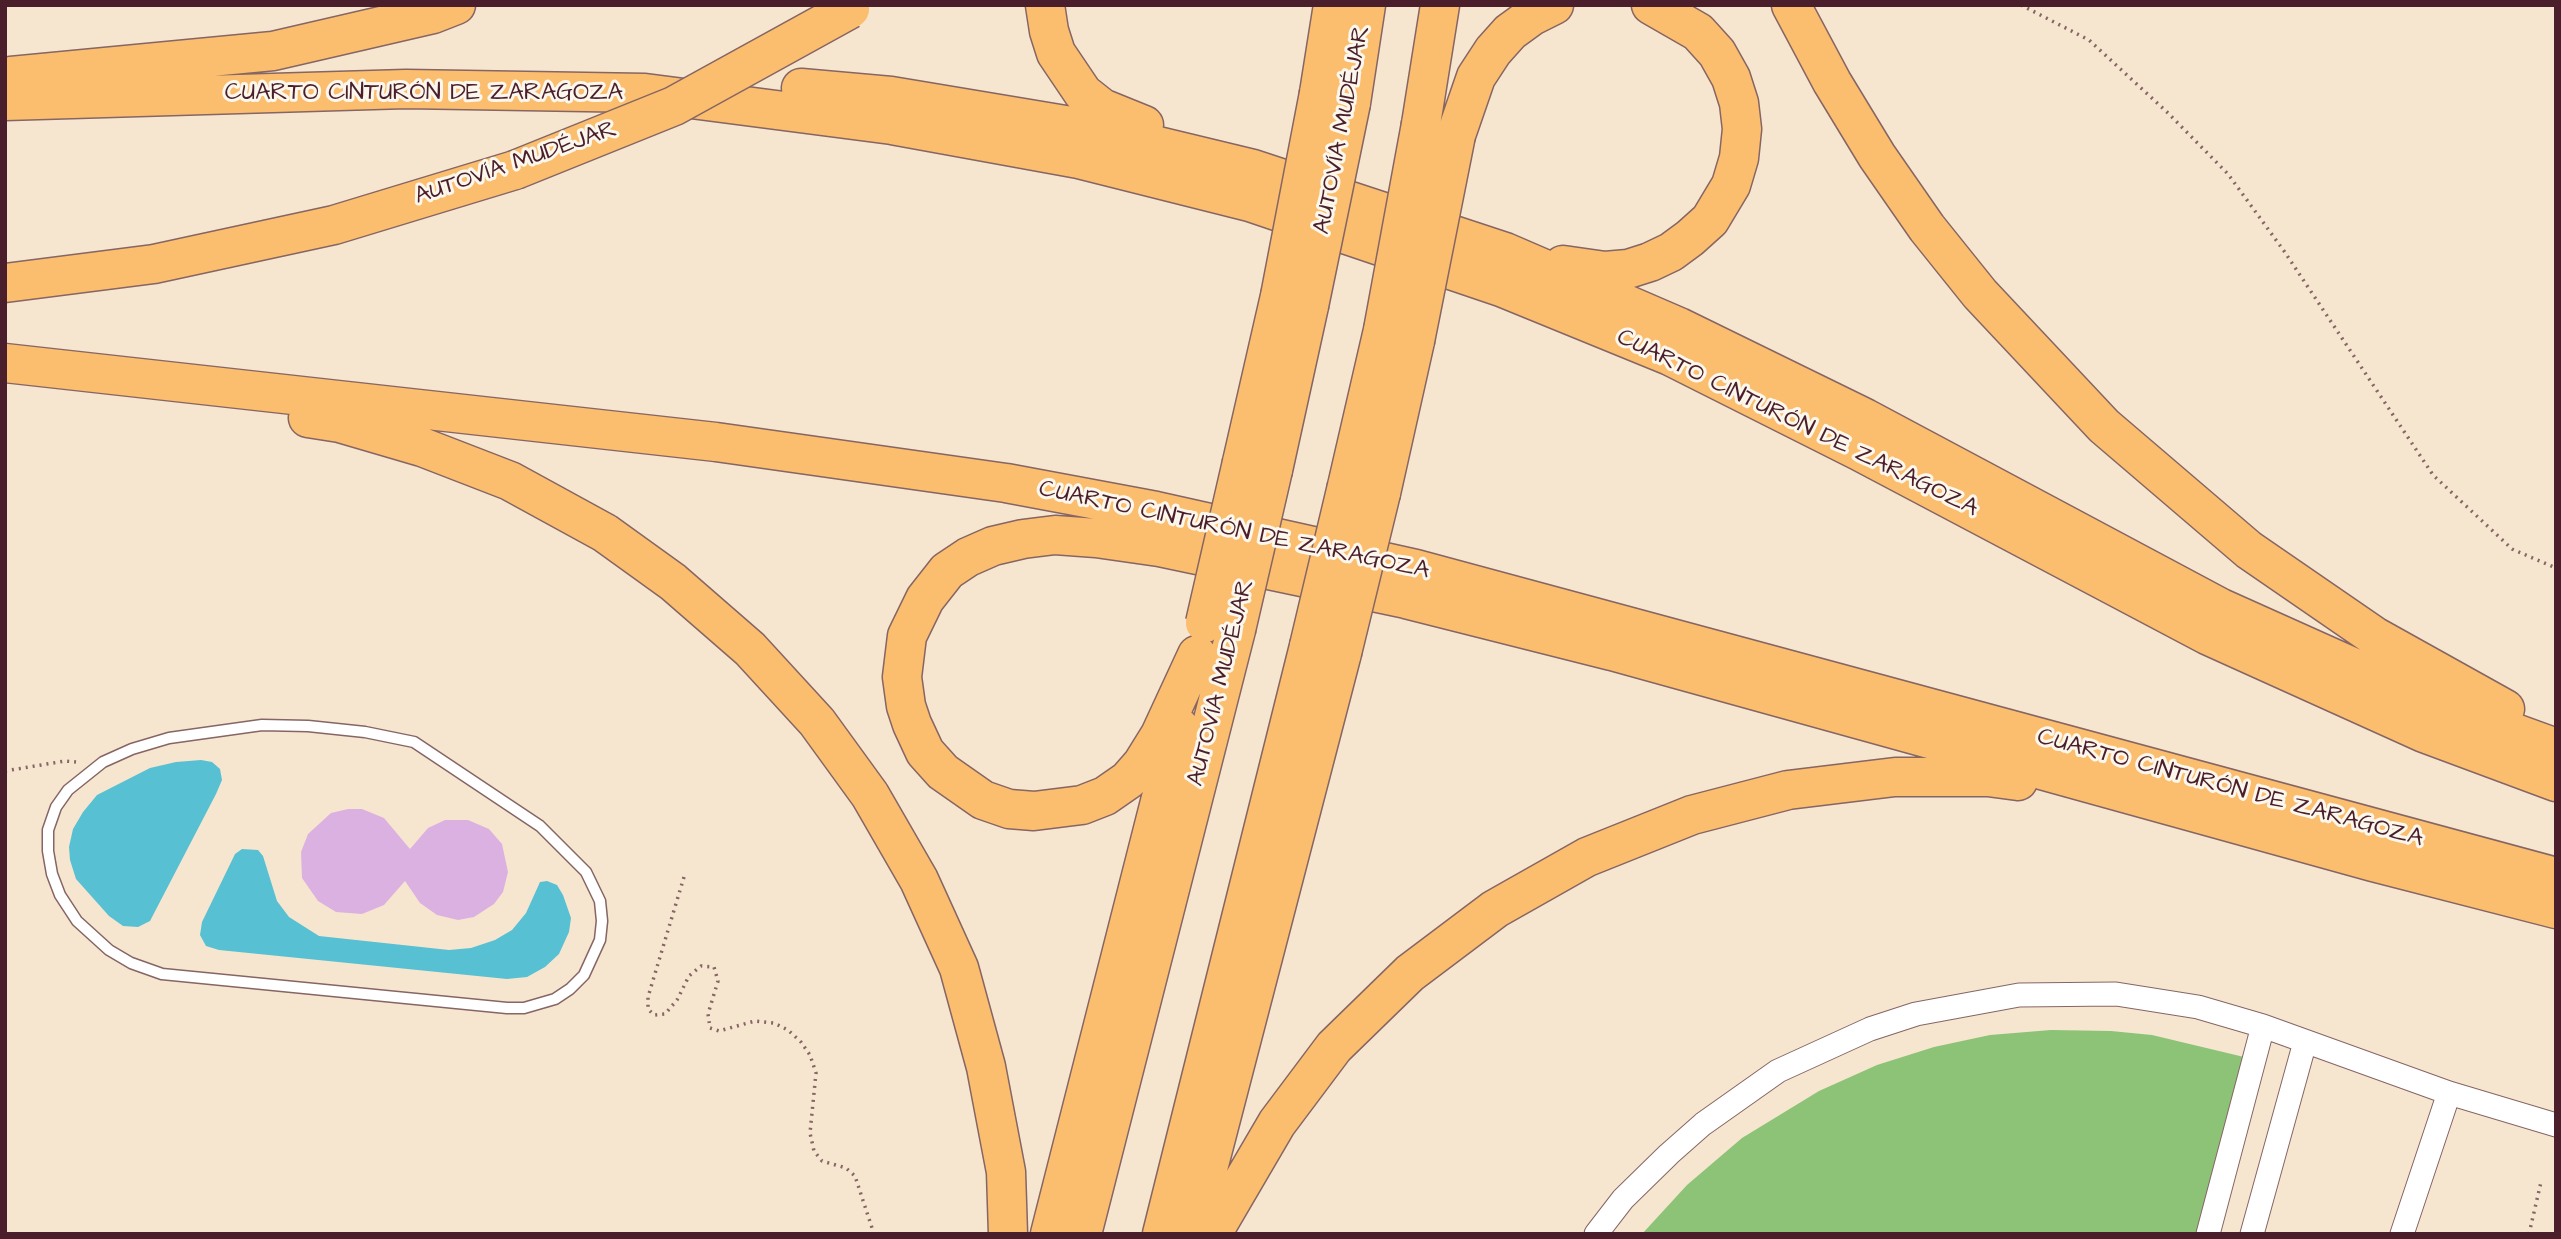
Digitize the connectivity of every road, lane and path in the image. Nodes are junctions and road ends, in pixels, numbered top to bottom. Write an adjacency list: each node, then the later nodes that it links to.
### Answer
1 (456, 5): 13 (highway)
2 (1045, 5): 18 (highway)
3 (1324, 5): 12 (highway)
4 (1334, 5): 12 (highway)
5 (1366, 5): 15 (highway, AUTOVÍA MUDÉJAR)
6 (1440, 5): 17 (highway)
7 (1554, 5): 17 (highway)
8 (1651, 5): 19 (highway)
9 (1791, 5): 26 (highway)
10 (2021, 5): 23 (path)
11 (853, 7): 20 (highway, AUTOVÍA MUDÉJAR, bridge)
12 (1326, 52): 15 (highway)
13 (5, 76)
14 (406, 89): 16 (highway, CUARTO CINTURÓN DE ZARAGOZA); 18 (highway); 30 (highway, CUARTO CINTURÓN DE ZARAGOZA)
15 (1335, 98): 24 (highway, AUTOVÍA MUDÉJAR, bridge)
16 (5, 101)
17 (1439, 129): 25 (highway, bridge)
18 (1253, 169): 19 (highway)
19 (1505, 252): 27 (highway)
20 (5, 283)
21 (5, 363): 33 (highway, CUARTO CINTURÓN DE ZARAGOZA)
22 (5, 370): 41 (highway)
23 (2556, 568)
24 (1213, 636): 31 (highway); 42 (highway); 43 (highway, AUTOVÍA MUDÉJAR)
25 (1325, 649): 44 (highway); 45 (highway)
26 (2556, 729)
27 (2556, 748)
28 (90, 770): 28 (lane); 29 (path)
29 (5, 771)
30 (2556, 782)
31 (2142, 798): 34 (highway); 46 (highway)
32 (684, 877): 40 (path)
33 (2556, 877)
34 (2556, 909)
35 (2263, 1026): 36 (street); 47 (street); 48 (street)
36 (2305, 1042): 37 (street); 49 (street)
37 (2449, 1093): 38 (street); 50 (street)
38 (2556, 1125)
39 (2541, 1182): 51 (path)
40 (874, 1234)
41 (1009, 1234)
42 (1049, 1234)
43 (1082, 1234)
44 (1162, 1234)
45 (1191, 1234)
46 (1212, 1234)
47 (1596, 1234)
48 (2208, 1234)
49 (2252, 1234)
50 (2402, 1234)
51 (2529, 1234)

